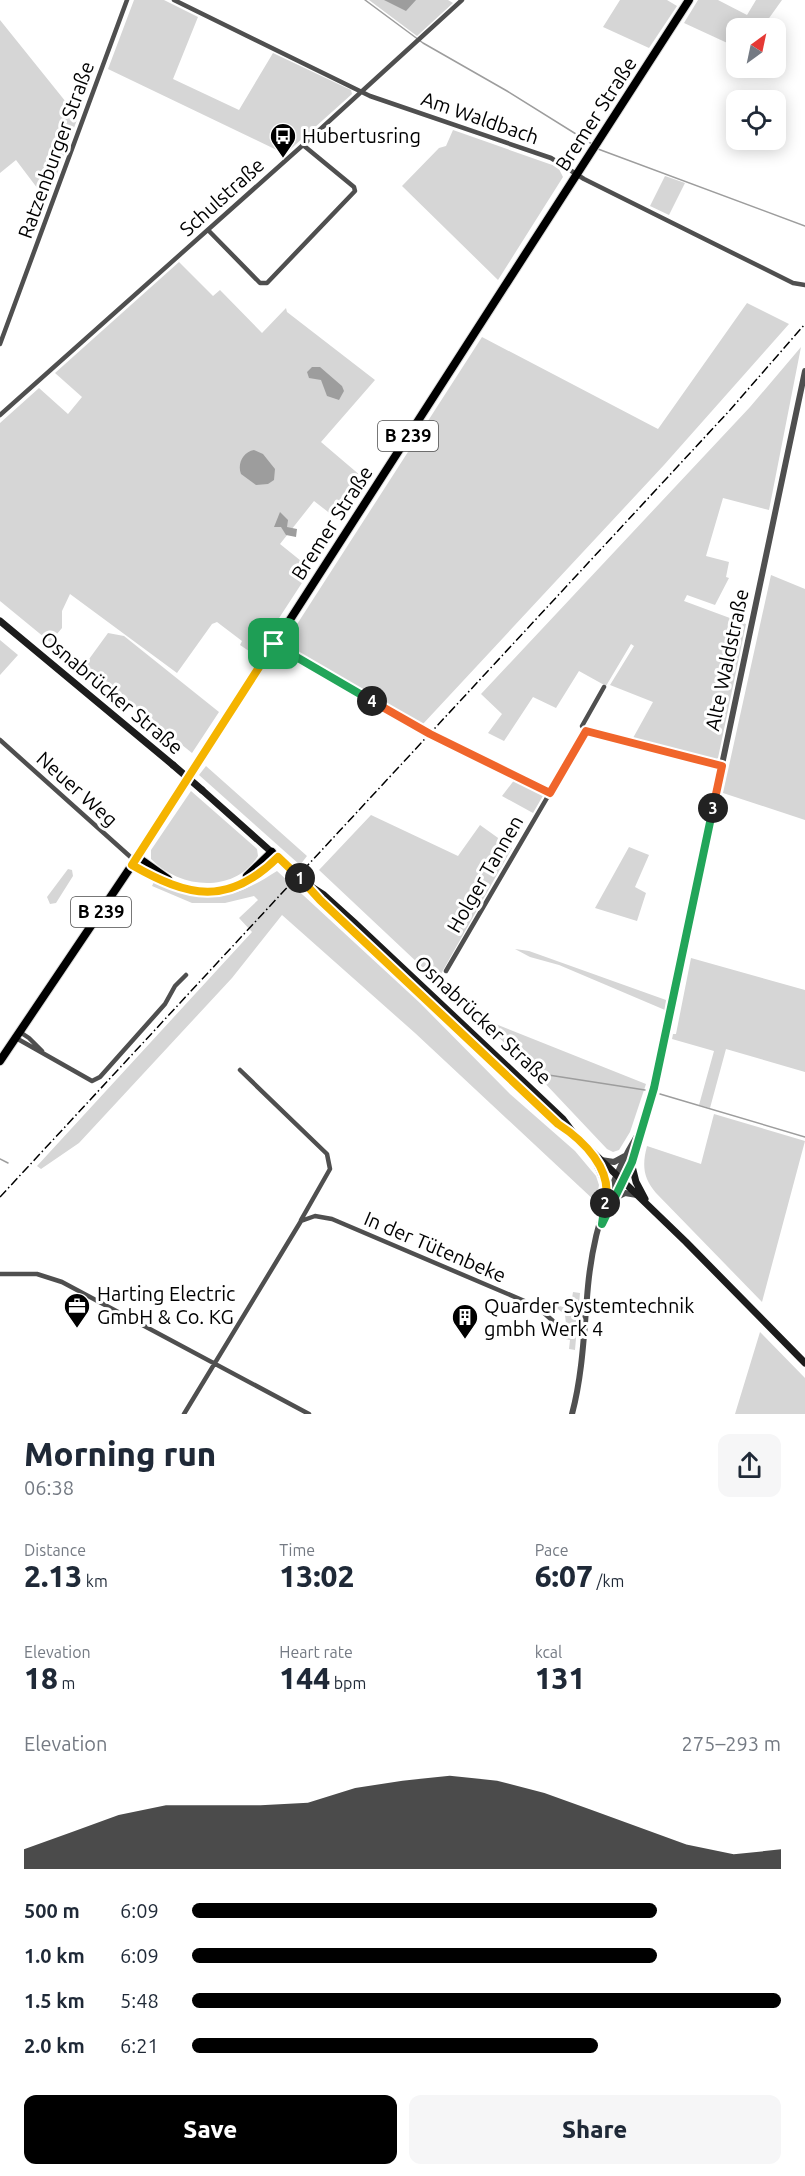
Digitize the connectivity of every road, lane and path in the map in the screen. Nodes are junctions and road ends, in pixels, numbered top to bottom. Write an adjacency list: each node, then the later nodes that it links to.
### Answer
1 (127, 0): 10 (street, Ratzenburger Straße)
2 (174, 0): 5 (street, Am Waldbach)
3 (462, 0): 5 (street, Schulstraße)
4 (689, 0): 7 (main road, Bremer Straße / B 239)
5 (362, 92): 6 (street, Schulstraße); 7 (street, Am Waldbach)
6 (303, 145): 8 (street, Schulstraße); 8 (street)
7 (576, 174): 9 (street, Am Waldbach); 14 (main road, Bremer Straße / B 239)
8 (207, 230): 12 (street, Schulstraße)
9 (805, 285)
10 (0, 344)
11 (805, 371): 18 (street, Alte Waldstraße)
12 (0, 415)
13 (0, 621): 20 (main road, Osnabrücker Straße, bridge)
14 (274, 644): 19 (street); 21 (main road, Bremer Straße / B 239)
15 (604, 687): 16 (street, Holger Tannen)
16 (586, 731): 18 (street); 19 (street, Holger Tannen)
17 (0, 740): 21 (street, Neuer Weg)
18 (722, 766): 27 (street, Alte Waldstraße)
19 (550, 793): 22 (street, Holger Tannen)
20 (275, 855): 21 (main road); 28 (main road, Osnabrücker Straße, bridge)
21 (135, 861): 24 (main road, Bremer Straße / B 239)
22 (446, 971)
23 (186, 975): 24 (street)
24 (18, 1035): 25 (main road, Bremer Straße / B 239)
25 (0, 1061)
26 (240, 1070): 36 (street)
27 (640, 1131): 29 (street, Alte Waldstraße); 31 (street, Alte Waldstraße)
28 (589, 1148): 30 (main road, Osnabrücker Straße); 34 (main road)
29 (626, 1155): 30 (street); 32 (street, Alte Waldstraße)
30 (601, 1160): 32 (main road, Osnabrücker Straße)
31 (632, 1162): 32 (street, Alte Waldstraße); 35 (main road)
32 (619, 1178): 33 (main road, Osnabrücker Straße); 34 (street, Alte Waldstraße)
33 (637, 1195): 34 (street); 35 (main road, Osnabrücker Straße)
34 (611, 1198): 43 (street, Alte Waldstraße)
35 (650, 1207): 39 (main road, Osnabrücker Straße)
36 (301, 1221): 38 (street, In der Tütenbeke); 40 (street)
37 (0, 1274): 40 (street)
38 (553, 1321)
39 (805, 1363)
40 (215, 1364): 41 (street); 42 (street)
41 (184, 1414)
42 (309, 1414)
43 (572, 1414)

